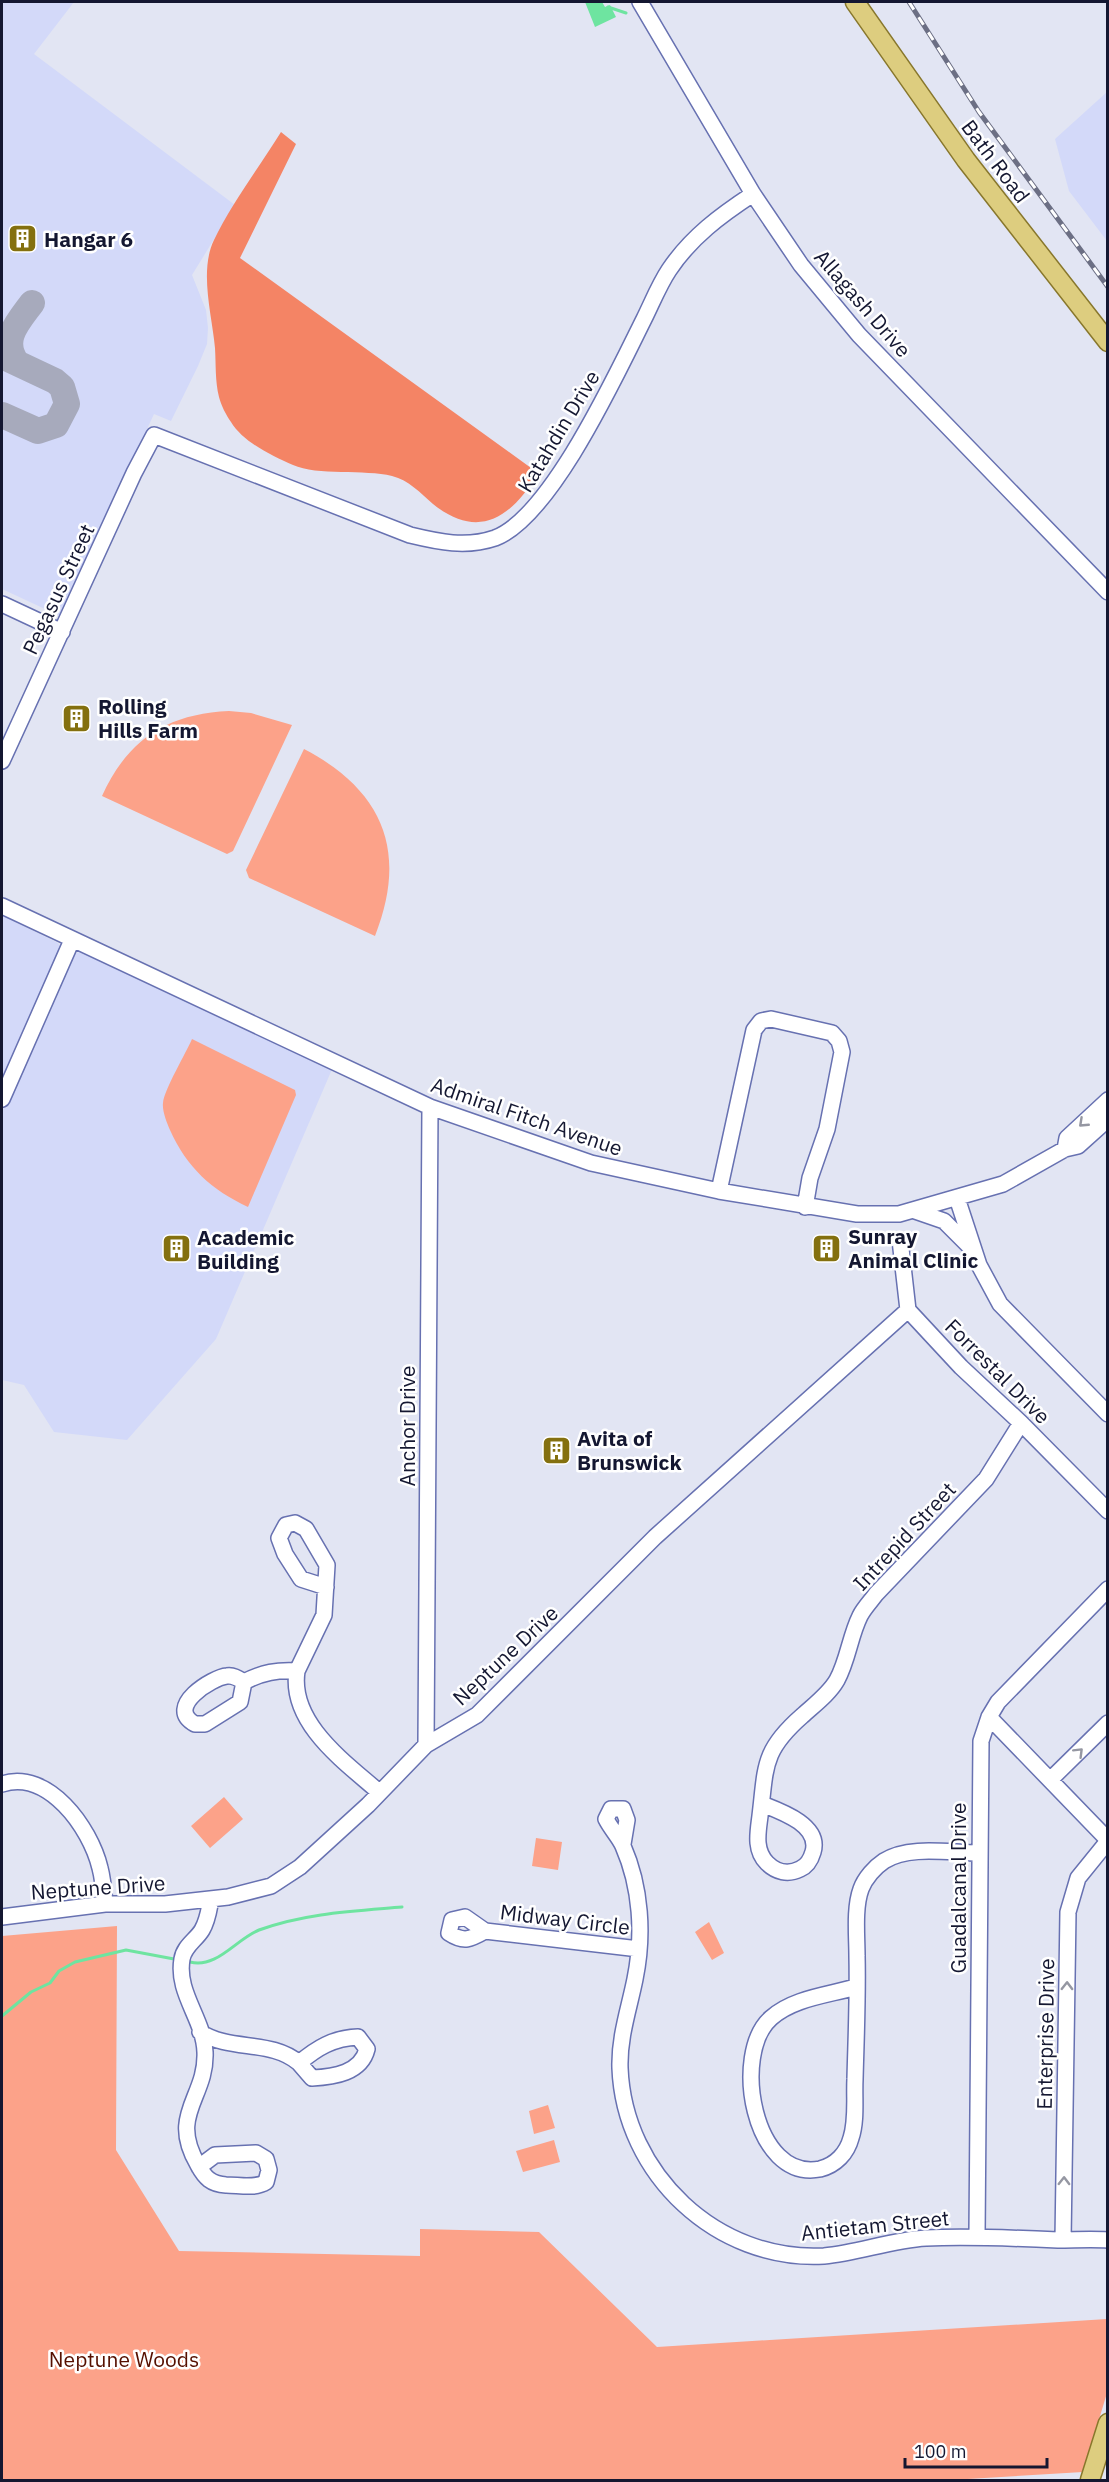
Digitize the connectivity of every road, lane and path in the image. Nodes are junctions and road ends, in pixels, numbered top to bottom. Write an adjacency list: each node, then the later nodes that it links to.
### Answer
1 (640, 2): 3 (street, Allagash Drive)
2 (855, 2): 4 (main road, Bath Road)
3 (753, 194): 5 (street, Katahdin Drive); 6 (street, Allagash Drive)
4 (1107, 342)
5 (154, 435): 8 (street, Pegasus Street)
6 (1107, 592)
7 (2, 604): 8 (street)
8 (62, 632): 9 (street, Pegasus Street)
9 (2, 761)
10 (2, 906): 11 (street, Admiral Fitch Avenue)
11 (72, 940): 12 (street); 14 (street, Admiral Fitch Avenue)
12 (2, 1098)
13 (1107, 1100): 16 (street, Admiral Fitch Avenue, one-way to 16)
14 (430, 1107): 17 (street, Admiral Fitch Avenue); 33 (street, Anchor Drive)
15 (1107, 1119): 16 (street, Admiral Fitch Avenue)
16 (1065, 1149): 18 (street, Admiral Fitch Avenue)
17 (720, 1191): 19 (street, Admiral Fitch Avenue); 19 (street)
18 (957, 1198): 20 (street, Admiral Fitch Avenue); 22 (street)
19 (804, 1207): 20 (street, Admiral Fitch Avenue)
20 (912, 1211): 22 (street)
21 (900, 1240): 23 (street)
22 (973, 1251): 24 (street)
23 (908, 1310): 25 (street, Forrestal Drive); 33 (street, Neptune Drive)
24 (1107, 1414)
25 (1021, 1423): 26 (street, Forrestal Drive); 37 (street, Intrepid Street)
26 (1107, 1511)
27 (326, 1587): 29 (street)
28 (1107, 1589): 31 (street, Guadalcanal Drive)
29 (297, 1671): 30 (street); 36 (street)
30 (244, 1682)
31 (989, 1717): 34 (street); 40 (street, Guadalcanal Drive)
32 (1107, 1723): 34 (street, one-way to 32)
33 (426, 1745): 36 (street, Neptune Drive)
34 (1050, 1780): 38 (street)
35 (2, 1784): 42 (street)
36 (379, 1792): 41 (street, Neptune Drive)
37 (762, 1804): 37 (street, Intrepid Street)
38 (1107, 1841): 51 (street, Enterprise Drive, one-way to 38)
39 (623, 1844): 45 (street, Antietam Street)
40 (978, 1853): 46 (street); 50 (street, Guadalcanal Drive)
41 (211, 1899): 42 (street, Neptune Drive); 47 (street)
42 (105, 1904): 43 (street, Neptune Drive)
43 (2, 1917)
44 (485, 1931): 45 (street, Midway Circle)
45 (639, 1949): 50 (street, Antietam Street)
46 (856, 1987): 46 (street)
47 (200, 2032): 48 (street); 49 (street)
48 (299, 2063)
49 (199, 2167)
50 (977, 2236): 51 (street, Antietam Street)
51 (1063, 2240): 52 (street, Antietam Street)
52 (1107, 2240)
53 (1107, 2423): 54 (main road)
54 (1090, 2481)

